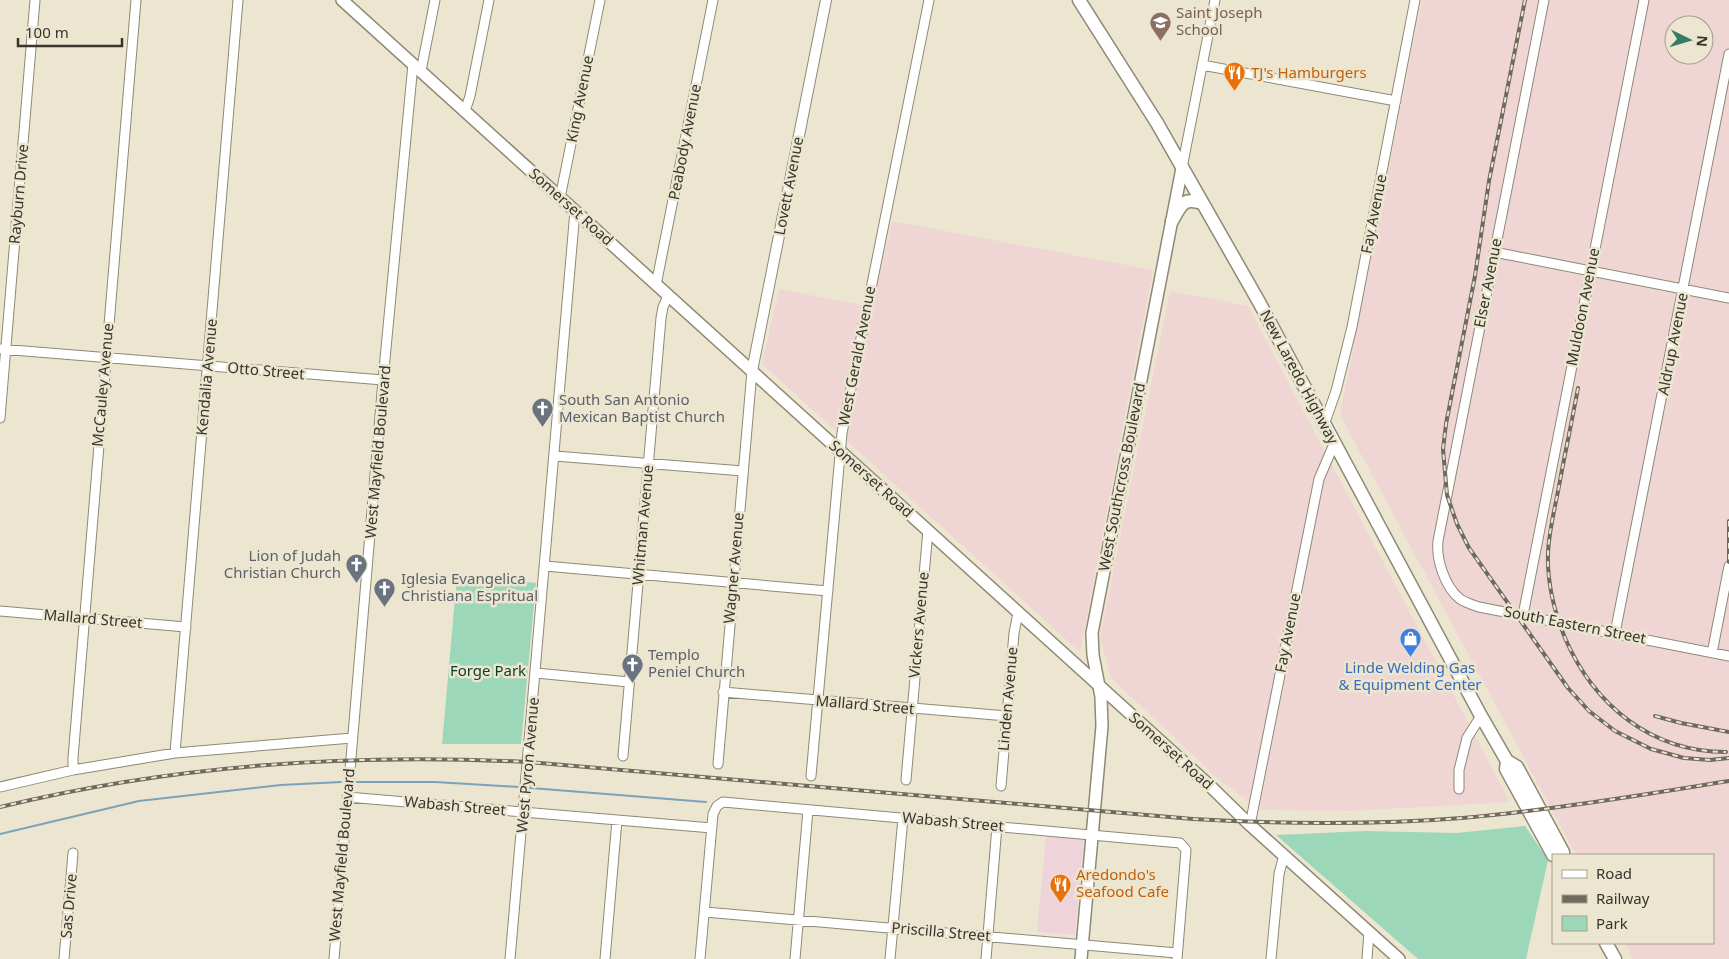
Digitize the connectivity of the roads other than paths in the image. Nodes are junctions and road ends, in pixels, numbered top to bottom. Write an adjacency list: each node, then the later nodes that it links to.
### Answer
1 (35, 0): 32 (street, Rayburn Drive)
2 (136, 0): 33 (street, McCauley Avenue)
3 (238, 0): 34 (street, Kendalia Avenue)
4 (342, 0): 18 (main road, Somerset Road)
5 (435, 0): 18 (street, West Mayfield Boulevard)
6 (489, 0): 20 (street)
7 (600, 0): 22 (street, King Avenue)
8 (713, 0): 28 (street, Peabody Avenue)
9 (826, 0): 35 (street, Lovett Avenue)
10 (929, 0): 40 (street, West Gerald Avenue)
11 (1079, 0): 21 (main road, New Laredo Highway)
12 (1215, 0): 17 (street, West Southcross Boulevard)
13 (1415, 0): 19 (street, Fay Avenue)
14 (1544, 0): 26 (street, Elser Avenue)
15 (1644, 0): 27 (street, Muldoon Avenue)
16 (1729, 54): 29 (street, Aldrup Avenue)
17 (1202, 65): 19 (street); 21 (street, West Southcross Boulevard)
18 (417, 67): 20 (main road, Somerset Road); 36 (street, West Mayfield Boulevard)
19 (1396, 101): 38 (street, Fay Avenue)
20 (465, 111): 22 (main road, Somerset Road)
21 (1182, 168): 23 (main road, New Laredo Highway); 25 (main road, West Southcross Boulevard)
22 (560, 198): 24 (main road, Somerset Road)
23 (1202, 203): 25 (main road); 38 (main road, New Laredo Highway)
24 (575, 211): 28 (main road, Somerset Road); 41 (street, West Pyron Avenue)
25 (1172, 221): 61 (main road, West Southcross Boulevard)
26 (1494, 252): 27 (street); 46 (street, Elser Avenue)
27 (1591, 271): 29 (street); 53 (street, Muldoon Avenue)
28 (656, 285): 30 (main road, Somerset Road)
29 (1684, 290): 31 (street); 56 (street, Aldrup Avenue)
30 (668, 296): 35 (main road, Somerset Road); 42 (street, Whitman Avenue)
31 (1729, 298)
32 (3, 349): 33 (street, Otto Street); 37 (street, Rayburn Drive)
33 (106, 358): 34 (street, Otto Street); 54 (street, McCauley Avenue)
34 (208, 366): 36 (street, Otto Street); 55 (street, Kendalia Avenue)
35 (752, 371): 40 (main road, Somerset Road); 43 (street, Wagner Avenue)
36 (383, 380): 67 (street, West Mayfield Boulevard)
37 (0, 418)
38 (1324, 425): 39 (main road, New Laredo Highway)
39 (1334, 444): 66 (main road, New Laredo Highway); 84 (street, Fay Avenue)
40 (840, 451): 44 (main road, Somerset Road); 50 (street, West Gerald Avenue)
41 (555, 456): 42 (street); 45 (street, West Pyron Avenue)
42 (648, 463): 43 (street); 48 (street, Whitman Avenue)
43 (743, 471): 49 (street, Wagner Avenue)
44 (928, 530): 52 (main road, Somerset Road); 64 (street, Vickers Avenue)
45 (545, 566): 48 (street); 59 (street, West Pyron Avenue)
46 (1441, 566): 53 (street, South Eastern Street)
47 (1729, 566): 57 (street)
48 (638, 574): 49 (street); 60 (street, Whitman Avenue)
49 (733, 582): 50 (street); 62 (street, Wagner Avenue)
50 (828, 591): 63 (street, West Gerald Avenue)
51 (0, 611): 54 (street, Mallard Street)
52 (1018, 612): 61 (main road, Somerset Road); 65 (street, Linden Avenue)
53 (1523, 615): 56 (street, South Eastern Street)
54 (84, 618): 55 (street, Mallard Street); 72 (street, McCauley Avenue)
55 (186, 626): 68 (street, Kendalia Avenue)
56 (1615, 633): 57 (street, South Eastern Street)
57 (1712, 653): 58 (street, South Eastern Street)
58 (1729, 656)
59 (536, 673): 60 (street); 80 (street, West Pyron Avenue)
60 (629, 682): 69 (street, Whitman Avenue)
61 (1099, 686): 84 (main road, Somerset Road); 86 (main road, West Southcross Boulevard)
62 (723, 692): 63 (street, Mallard Street); 71 (street, Wagner Avenue)
63 (818, 700): 64 (street, Mallard Street); 73 (street, West Gerald Avenue)
64 (912, 709): 65 (street, Mallard Street); 74 (street, Vickers Avenue)
65 (1007, 716): 75 (street, Linden Avenue)
66 (1481, 716): 70 (main road, New Laredo Highway); 77 (street)
67 (352, 738): 68 (street); 78 (street, West Mayfield Boulevard)
68 (176, 753): 72 (street)
69 (623, 756)
70 (1508, 761): 88 (main road, New Laredo Highway); 89 (main road, New Laredo Highway)
71 (718, 764)
72 (73, 770): 76 (street)
73 (811, 776)
74 (906, 780)
75 (1001, 786)
76 (0, 787)
77 (1459, 789)
78 (347, 797): 80 (street, Wabash Street); 100 (street, West Mayfield Boulevard)
79 (808, 810): 81 (street, Wabash Street); 85 (street, Wabash Street); 92 (street)
80 (524, 812): 82 (street, Wabash Street); 101 (street, West Pyron Avenue)
81 (903, 818): 83 (street, Wabash Street); 93 (street)
82 (617, 820): 85 (street, Wabash Street); 102 (street)
83 (997, 826): 86 (street, Wabash Street); 95 (street)
84 (1250, 826): 90 (main road, Somerset Road)
85 (712, 828): 91 (street)
86 (1091, 834): 97 (main road, West Southcross Boulevard); 98 (street, Wabash Street)
87 (73, 853): 99 (street, Sas Drive)
88 (1552, 854)
89 (1563, 854)
90 (1284, 855): 94 (main road, Somerset Road); 108 (street)
91 (705, 912): 92 (street, Priscilla Street); 103 (street)
92 (799, 920): 93 (street, Priscilla Street); 104 (street)
93 (893, 928): 95 (street, Priscilla Street); 105 (street)
94 (1369, 932): 109 (street); 110 (main road, Somerset Road)
95 (988, 937): 97 (street, Priscilla Street); 106 (street)
96 (1607, 944): 111 (main road)
97 (1082, 945): 98 (street, Priscilla Street); 107 (main road, West Southcross Boulevard)
98 (1177, 956)
99 (64, 959)
100 (334, 959)
101 (510, 959)
102 (605, 959)
103 (700, 959)
104 (795, 959)
105 (890, 959)
106 (986, 959)
107 (1081, 959)
108 (1272, 959)
109 (1367, 959)
110 (1399, 959)
111 (1615, 959)

